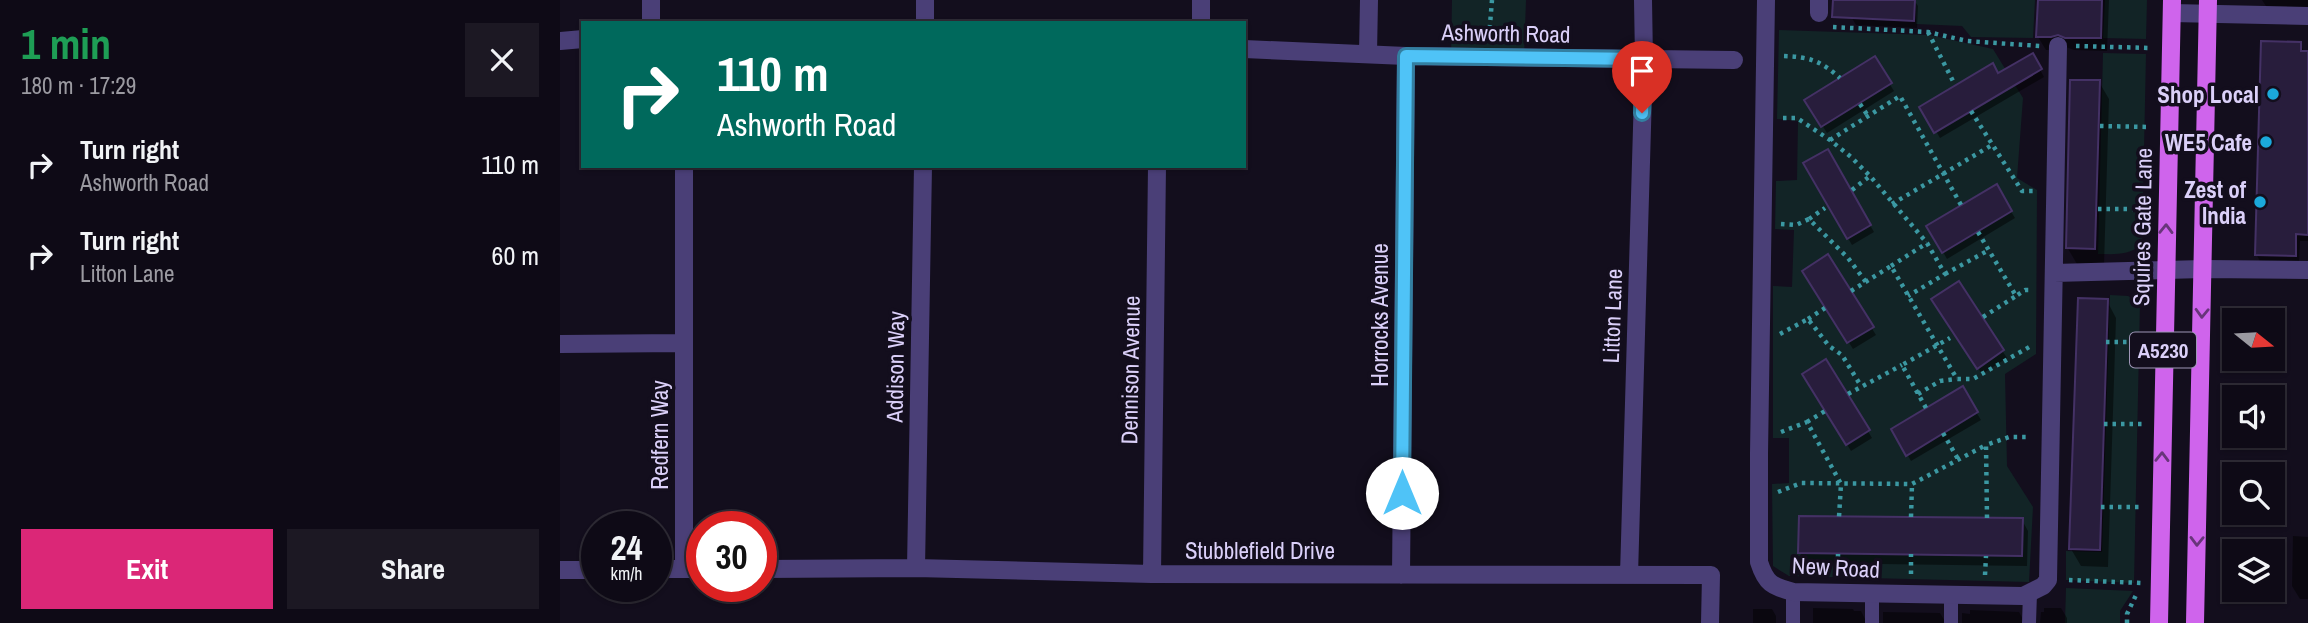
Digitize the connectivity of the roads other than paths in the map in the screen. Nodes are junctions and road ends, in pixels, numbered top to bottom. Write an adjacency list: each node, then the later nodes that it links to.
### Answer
1 (651, 0): 10 (street)
2 (925, 0): 11 (street)
3 (1201, 0): 12 (street)
4 (1369, 0): 17 (street)
5 (1643, 0): 19 (street)
6 (1766, 0): 38 (street, New Road)
7 (2172, 6): 8 (street); 26 (main road, Squires Gate Lane / A5230, one-way to 7)
8 (2208, 7): 9 (street); 24 (main road, A5230)
9 (2308, 16)
10 (651, 21)
11 (925, 21)
12 (1201, 21)
13 (581, 39): 14 (street)
14 (560, 41)
15 (2058, 46): 27 (street)
16 (1246, 49): 17 (street, Ashworth Road)
17 (1368, 54): 18 (street, Ashworth Road)
18 (1406, 56): 19 (street, Ashworth Road); 36 (street, Horrocks Avenue)
19 (1644, 59): 20 (street, Ashworth Road); 37 (street, Litton Lane)
20 (1734, 60)
21 (684, 168): 28 (street, Redfern Way)
22 (923, 168): 31 (street, Addison Way)
23 (1157, 168): 35 (street, Dennison Avenue)
24 (2203, 269): 25 (street); 26 (street); 48 (main road, A5230, one-way to 48)
25 (2308, 270)
26 (2165, 271): 27 (street); 47 (main road, Squires Gate Lane / A5230, one-way to 26)
27 (2054, 281): 39 (street)
28 (683, 343): 29 (street); 30 (street, Redfern Way)
29 (560, 344)
30 (690, 511)
31 (916, 568): 32 (street, Stubblefield Drive); 35 (street, Stubblefield Drive)
32 (777, 569)
33 (560, 570): 34 (street)
34 (581, 570)
35 (1152, 575): 36 (street, Stubblefield Drive)
36 (1401, 575): 37 (street, Stubblefield Drive)
37 (1629, 575): 42 (street, Stubblefield Drive)
38 (1793, 592): 40 (street, New Road); 43 (lane)
39 (2030, 593): 41 (street, New Road); 46 (lane)
40 (1872, 594): 41 (street, New Road); 44 (lane)
41 (1951, 596): 45 (lane)
42 (1710, 623)
43 (1793, 623)
44 (1872, 623)
45 (1951, 623)
46 (2029, 623)
47 (2159, 623)
48 (2195, 623)

